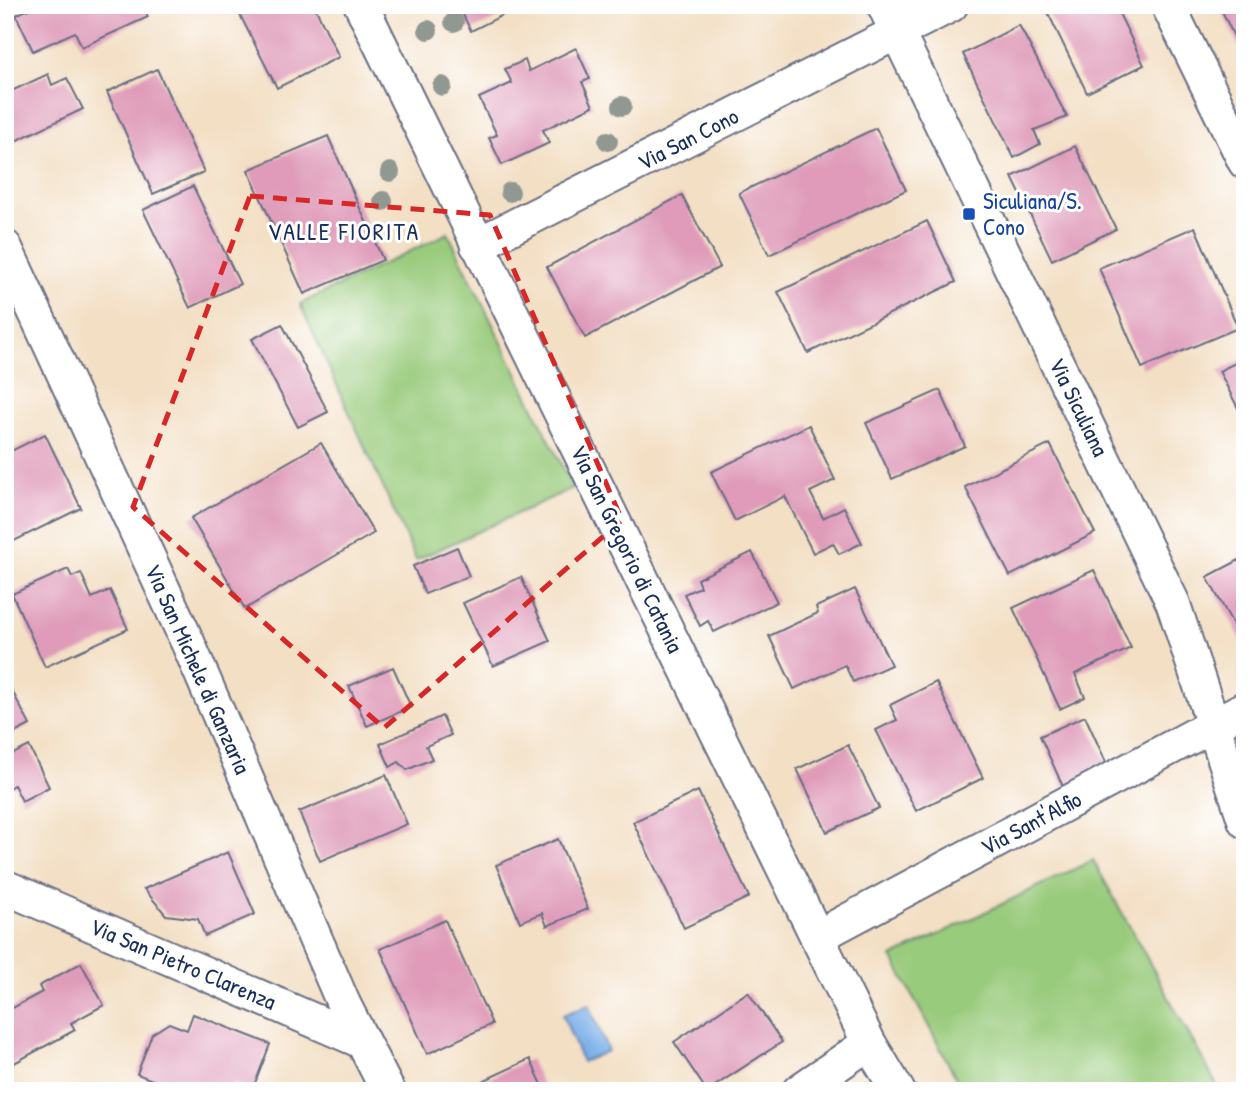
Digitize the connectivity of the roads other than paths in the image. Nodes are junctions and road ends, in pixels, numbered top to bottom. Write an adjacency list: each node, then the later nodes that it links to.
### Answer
1 (361, 5): 6 (street, Via San Gregorio di Catania)
2 (951, 5): 4 (street, Via San Cono)
3 (1168, 5): 5 (street)
4 (891, 19): 6 (street, Via San Cono); 9 (street, Via Siculiana)
5 (1245, 162)
6 (477, 245): 12 (street, Via San Gregorio di Catania)
7 (5, 247): 13 (street, Via San Michele di Ganzaria)
8 (1245, 708): 9 (street, Via Sant'Alfio)
9 (1213, 725): 10 (street, Via Siculiana); 12 (street, Via Sant'Alfio)
10 (1245, 821)
11 (5, 887): 13 (street, Via San Pietro Clarenza)
12 (817, 937): 14 (street, Via San Gregorio di Catania)
13 (361, 1041): 15 (street, Via San Michele di Ganzaria)
14 (869, 1043): 16 (street); 17 (street, Via San Gregorio di Catania)
15 (388, 1091)
16 (799, 1091)
17 (898, 1091)

